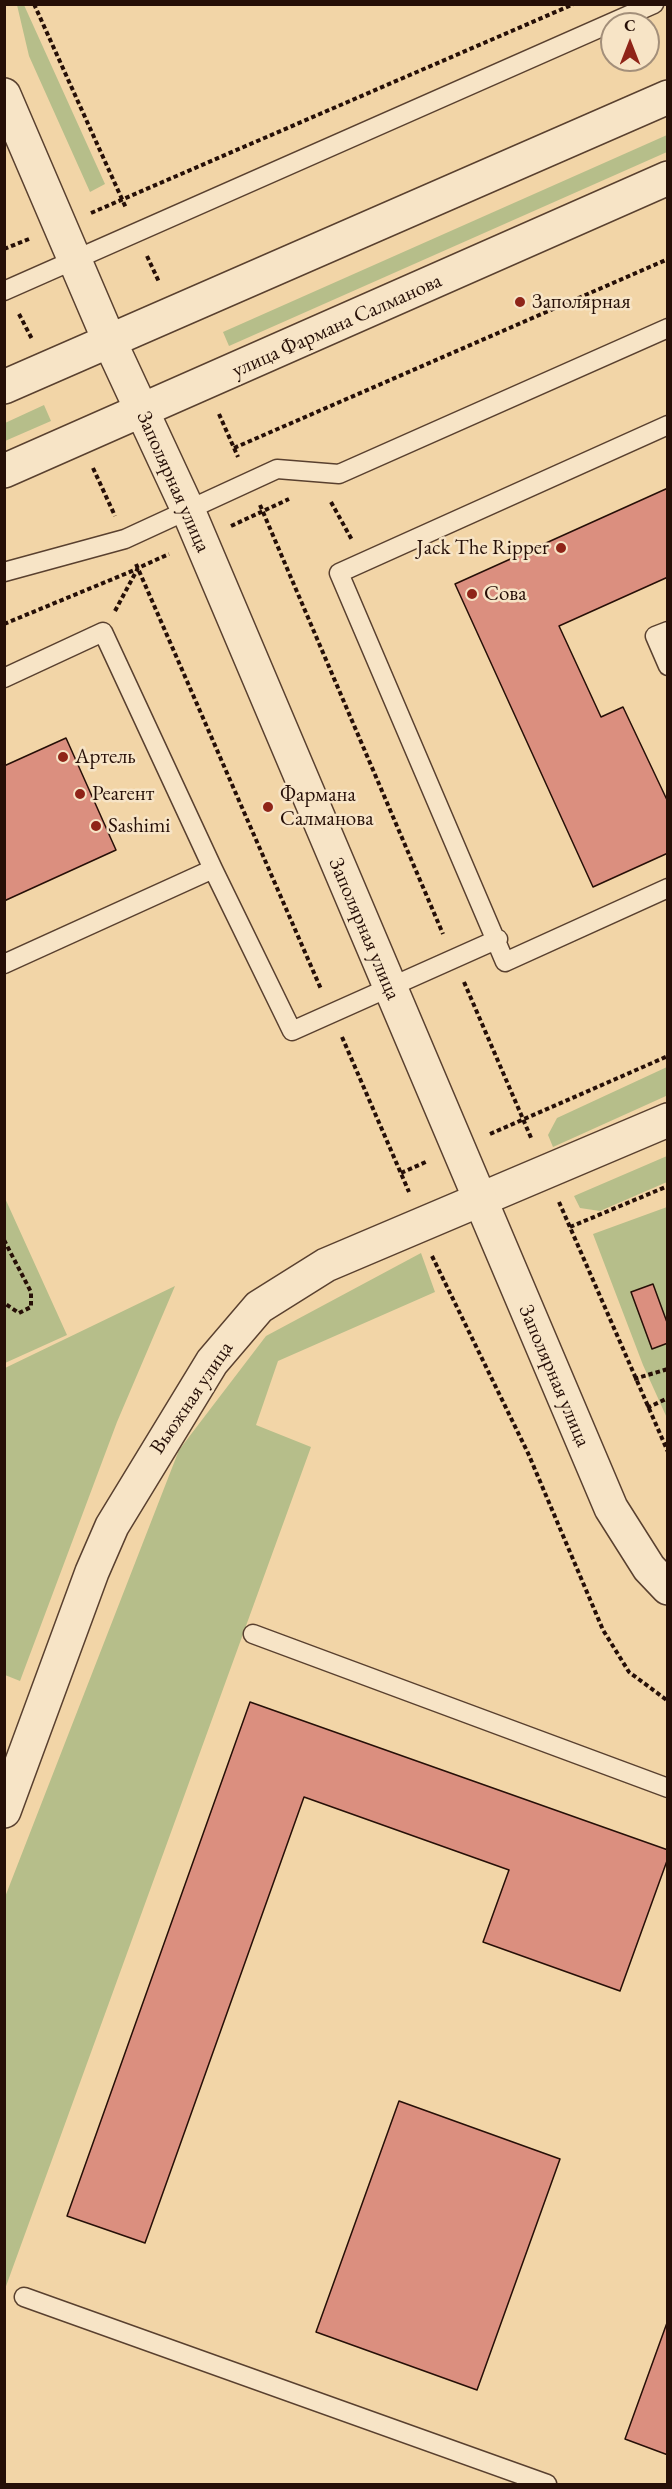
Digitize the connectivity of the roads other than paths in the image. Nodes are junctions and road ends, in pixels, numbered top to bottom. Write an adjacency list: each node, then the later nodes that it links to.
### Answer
1 (654, 4): 5 (lane)
2 (4, 95): 5 (street, Заполярная улица)
3 (668, 97): 8 (street)
4 (668, 178): 10 (street, улица Фармана Салманова)
5 (76, 260): 6 (lane); 8 (street, Заполярная улица)
6 (6, 290)
7 (668, 328): 13 (lane)
8 (109, 340): 9 (street); 10 (street, Заполярная улица)
9 (4, 387)
10 (142, 411): 12 (street, улица Фармана Салманова); 13 (street, Заполярная улица)
11 (668, 426): 20 (lane)
12 (4, 471)
13 (188, 510): 14 (lane); 22 (street, Заполярная улица)
14 (4, 572)
15 (668, 631): 16 (lane)
16 (668, 666)
17 (4, 678): 18 (lane)
18 (213, 868): 21 (lane); 22 (lane)
19 (668, 888): 20 (lane)
20 (498, 939): 22 (lane)
21 (4, 964)
22 (389, 989): 24 (street, Заполярная улица)
23 (668, 1120): 24 (street, Вьюжная улица)
24 (478, 1200): 25 (street, Заполярная улица); 28 (street, Вьюжная улица)
25 (668, 1588)
26 (253, 1634): 27 (lane)
27 (668, 1788)
28 (4, 1811)
29 (24, 2297): 30 (lane)
30 (548, 2484)

